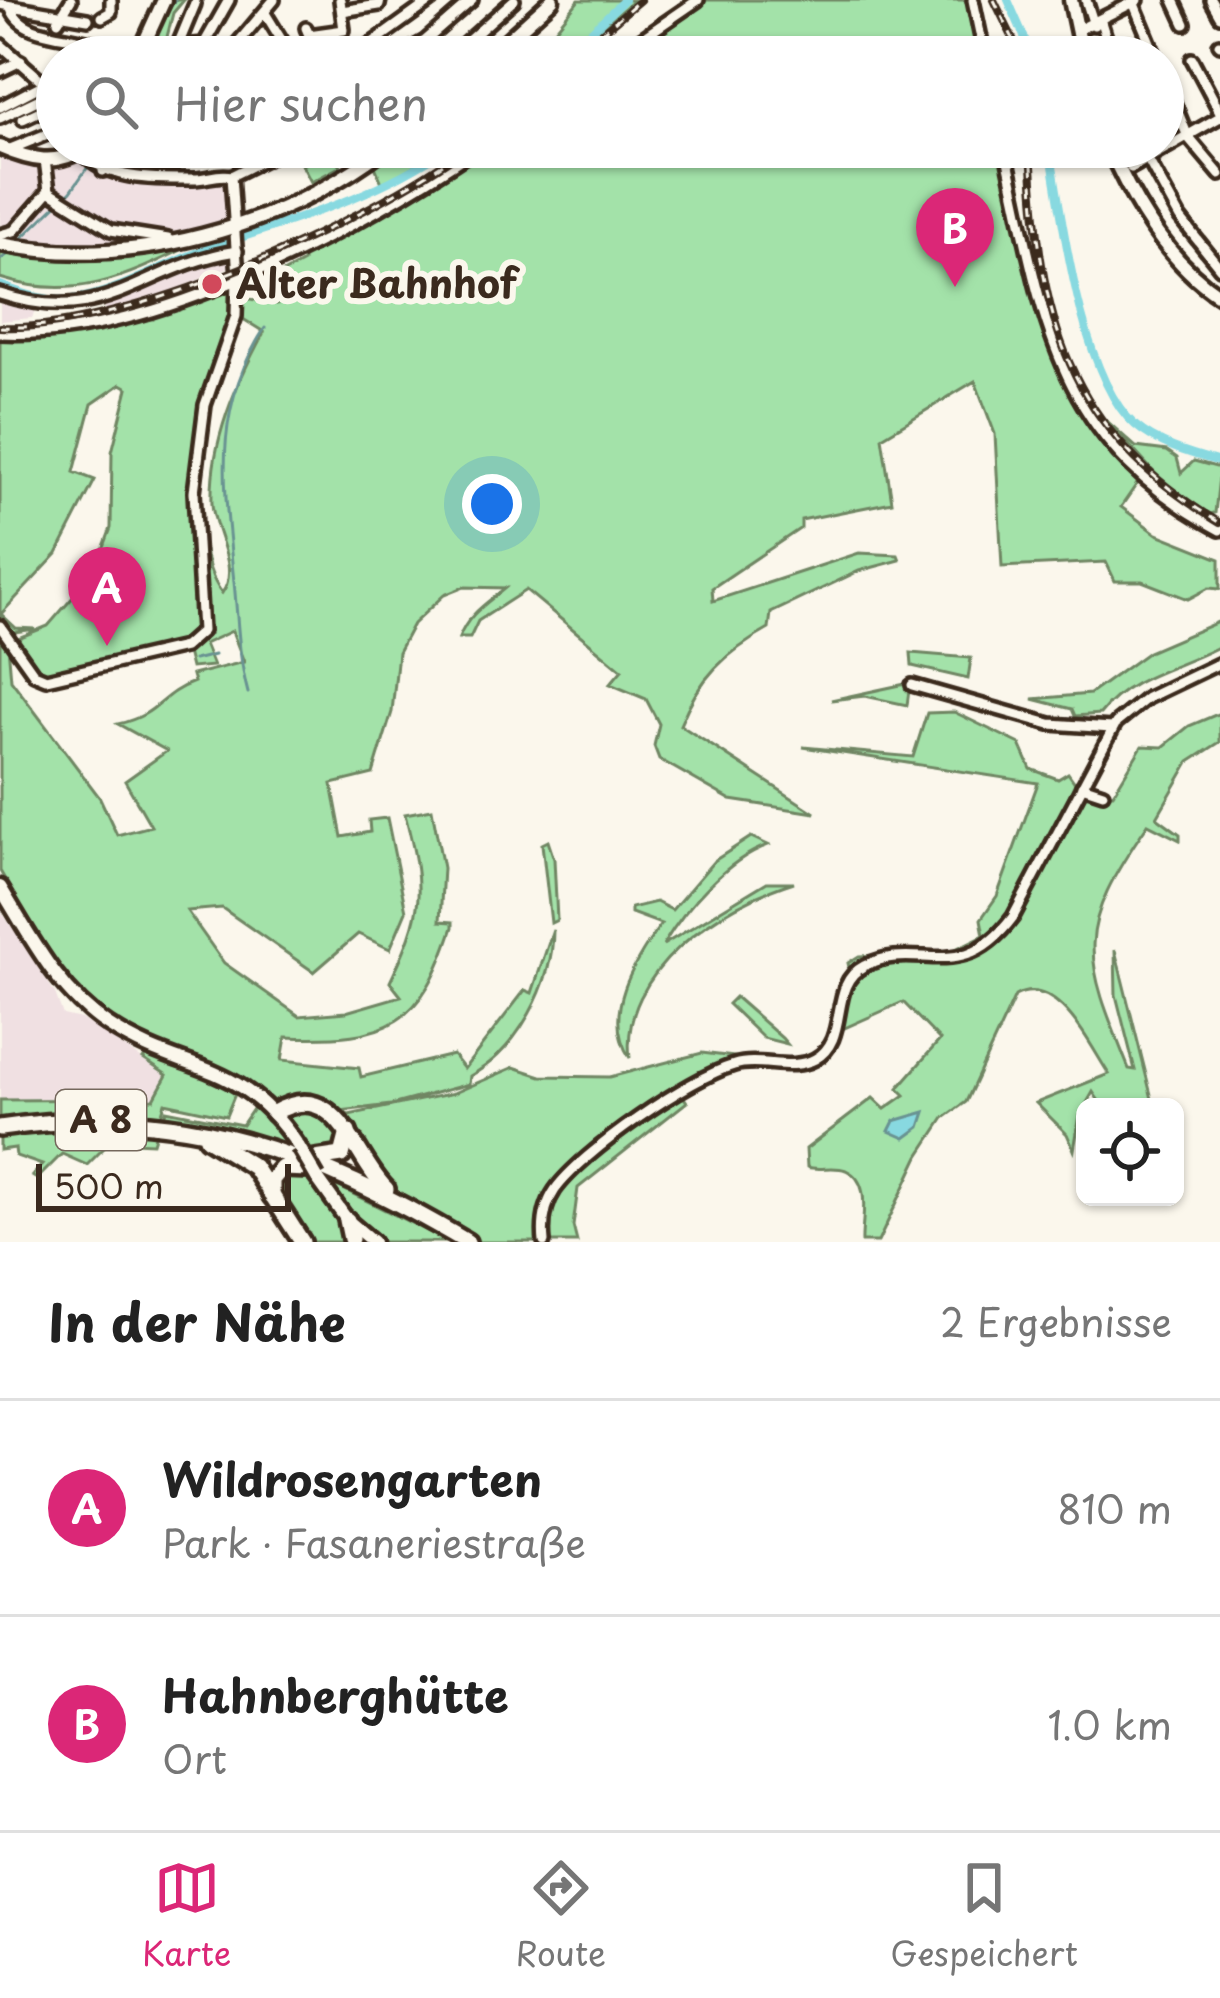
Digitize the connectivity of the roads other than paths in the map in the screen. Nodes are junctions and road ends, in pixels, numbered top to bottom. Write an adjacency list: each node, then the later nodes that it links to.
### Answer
1 (71, 0): 22 (street)
2 (111, 0): 24 (street)
3 (164, 0): 32 (main road)
4 (229, 0): 34 (street)
5 (274, 0): 21 (street)
6 (432, 0): 37 (street)
7 (472, 0): 38 (street)
8 (514, 0): 39 (street)
9 (552, 0): 40 (main road)
10 (698, 0): 41 (street)
11 (973, 0): 42 (street)
12 (1071, 0): 29 (main road)
13 (1086, 0): 26 (street)
14 (1174, 0): 27 (street)
15 (1210, 0): 23 (street)
16 (380, 2): 19 (street)
17 (195, 4): 33 (street)
18 (1129, 4): 26 (street); 45 (street)
19 (341, 5): 28 (street)
20 (6, 6): 22 (street); 30 (street)
21 (265, 13): 35 (street); 36 (street)
22 (60, 16): 25 (street); 30 (street)
23 (1220, 16)
24 (102, 17)
25 (88, 19)
26 (1098, 23): 29 (street); 44 (street)
27 (1185, 24)
28 (306, 28)
29 (1078, 31): 43 (main road)
30 (56, 32): 31 (street)
31 (69, 36)
32 (147, 36)
33 (181, 36)
34 (209, 36)
35 (245, 36)
36 (279, 36)
37 (382, 36)
38 (430, 36)
39 (474, 36)
40 (512, 36)
41 (646, 36)
42 (981, 36)
43 (1079, 36)
44 (1103, 36)
45 (1145, 36)
46 (3, 51): 48 (street)
47 (1192, 59): 55 (street)
48 (21, 61): 49 (street); 50 (street)
49 (0, 71)
50 (36, 76)
51 (36, 97): 53 (street)
52 (36, 101): 56 (street)
53 (0, 106)
54 (36, 108): 57 (street)
55 (1220, 114): 60 (street)
56 (0, 118)
57 (23, 119)
58 (1184, 127): 60 (street)
59 (36, 137): 62 (street)
60 (1188, 137): 61 (street); 72 (street)
61 (1184, 139)
62 (4, 148): 63 (main road)
63 (36, 157)
64 (48, 168): 74 (street)
65 (141, 168): 73 (street)
66 (247, 168): 73 (street)
67 (355, 168): 76 (main road)
68 (448, 168): 81 (street)
69 (1009, 168): 85 (street)
70 (1122, 168): 82 (main road)
71 (1152, 168): 80 (street)
72 (1220, 175)
73 (231, 176): 75 (street)
74 (57, 197): 77 (street); 79 (street)
75 (236, 208): 76 (main road); 78 (street)
76 (254, 218): 78 (main road)
77 (178, 239): 78 (main road); 79 (main road)
78 (236, 240): 81 (street); 83 (street)
79 (9, 243)
80 (1220, 272): 82 (street)
81 (238, 277): 84 (street); 86 (street)
82 (1215, 292)
83 (0, 294)
84 (0, 333)
85 (1220, 530)
86 (0, 626)
87 (1220, 663): 89 (street)
88 (912, 685): 89 (street)
89 (1112, 728): 90 (street)
90 (1079, 790): 91 (street); 107 (street)
91 (1103, 793)
92 (0, 887): 93 (main road)
93 (288, 1109): 94 (highway); 95 (highway)
94 (286, 1128): 98 (main road)
95 (348, 1129): 98 (highway); 101 (highway)
96 (0, 1131): 97 (highway, A 8); 98 (highway, A 8)
97 (205, 1136): 99 (highway, A 8); 100 (highway)
98 (299, 1152): 99 (main road, bridge); 101 (highway, A 8)
99 (320, 1175): 100 (highway); 102 (main road); 105 (highway, A 8)
100 (273, 1198): 104 (highway)
101 (407, 1206): 106 (highway, A 8)
102 (347, 1220): 103 (highway)
103 (358, 1240)
104 (302, 1242)
105 (455, 1242)
106 (467, 1242)
107 (544, 1242)

